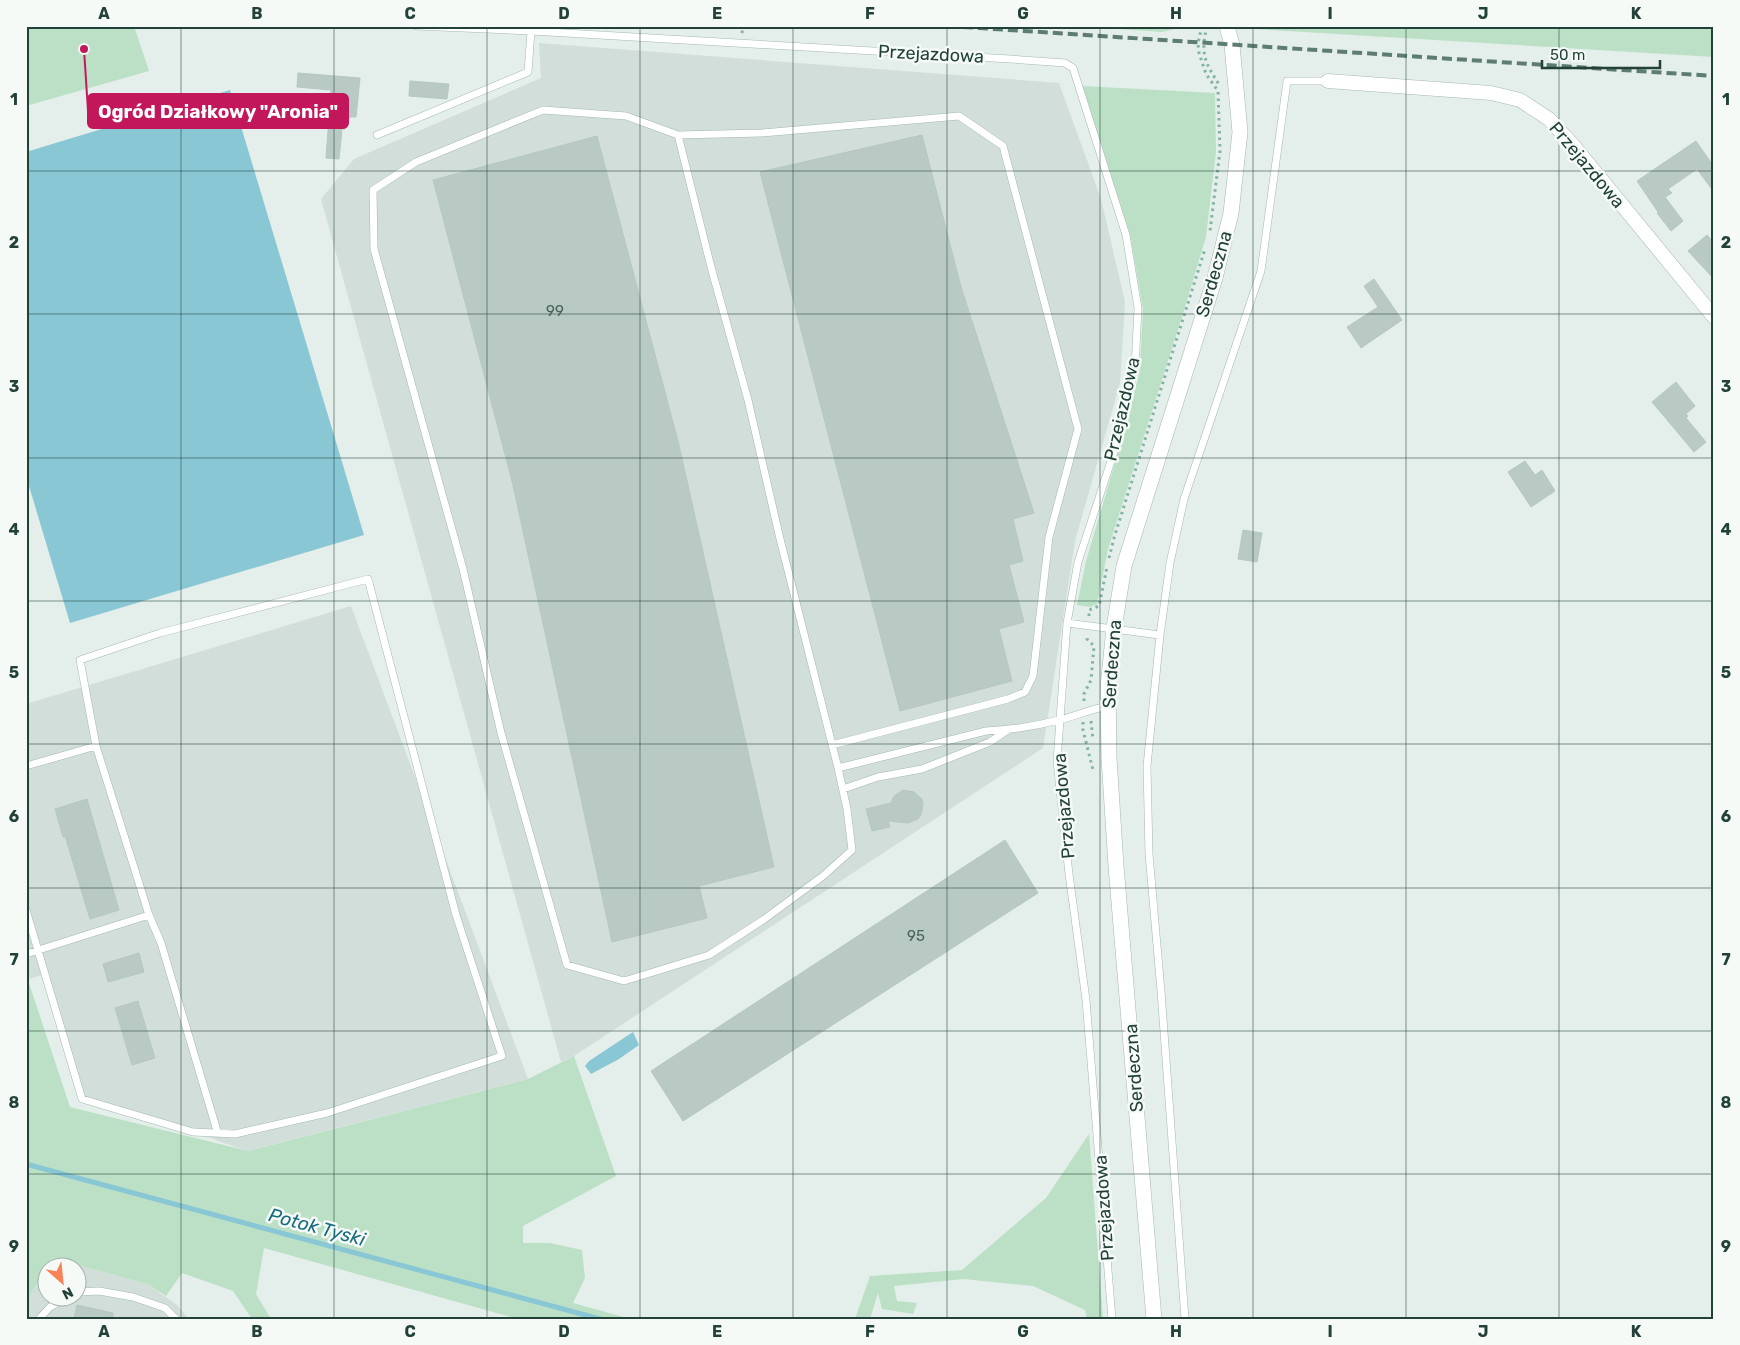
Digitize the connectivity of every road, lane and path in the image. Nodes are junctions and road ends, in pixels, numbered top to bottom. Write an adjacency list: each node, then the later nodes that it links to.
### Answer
1 (416, 26): 5 (lane, Przejazdowa)
2 (1202, 26): 3 (path)
3 (1207, 26)
4 (1227, 26): 17 (street, Serdeczna)
5 (531, 31): 7 (lane); 14 (lane, Przejazdowa)
6 (1328, 81): 9 (street, Przejazdowa); 18 (lane)
7 (377, 135)
8 (678, 135): 24 (lane); 24 (lane); 29 (lane)
9 (1714, 317)
10 (1188, 321): 15 (path)
11 (1176, 358): 12 (path)
12 (1124, 522)
13 (1108, 589): 16 (path)
14 (1068, 623): 15 (lane); 21 (lane, Przejazdowa)
15 (1088, 625): 16 (lane); 20 (path)
16 (1096, 626): 17 (lane); 20 (path)
17 (1114, 628): 18 (lane); 19 (street, Serdeczna)
18 (1160, 635): 41 (lane)
19 (1108, 706): 20 (lane); 40 (street, Serdeczna)
20 (1088, 710): 21 (lane); 23 (path); 28 (path)
21 (1060, 720): 22 (lane); 39 (lane, Przejazdowa)
22 (1007, 730): 27 (lane); 29 (lane)
23 (1093, 742)
24 (832, 744): 27 (lane)
25 (96, 746): 26 (lane); 31 (lane); 34 (lane)
26 (26, 766)
27 (838, 768): 29 (lane)
28 (1094, 776)
29 (843, 789)
30 (26, 910): 32 (lane)
31 (149, 915): 32 (lane); 34 (lane)
32 (38, 950): 33 (lane); 34 (lane)
33 (26, 954)
34 (218, 1134)
35 (88, 1292): 38 (lane)
36 (49, 1308): 37 (lane)
37 (39, 1319)
38 (176, 1319)
39 (1112, 1319)
40 (1154, 1319)
41 (1185, 1319)

